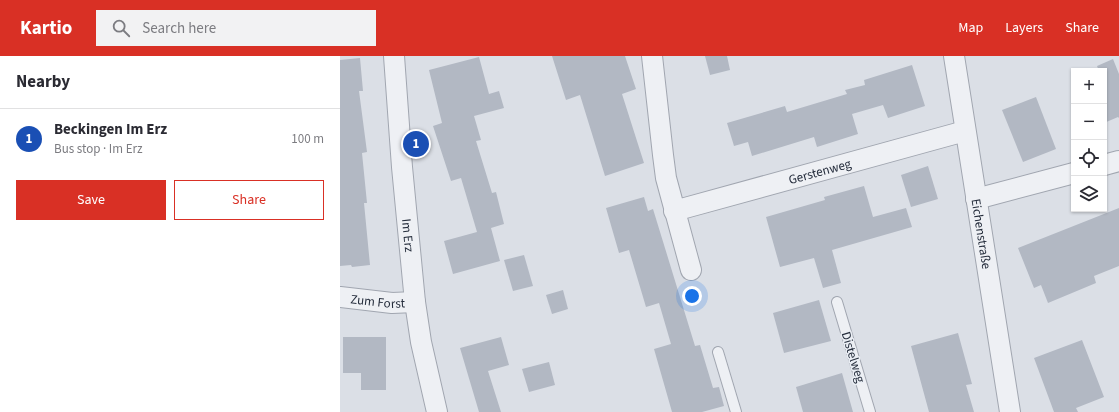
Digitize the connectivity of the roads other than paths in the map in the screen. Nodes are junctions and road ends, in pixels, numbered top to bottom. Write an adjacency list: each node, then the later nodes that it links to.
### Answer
1 (394, 56): 12 (street, Im Erz)
2 (652, 56): 9 (street)
3 (954, 56): 4 (street, Eichenstraße)
4 (964, 132): 8 (street, Eichenstraße); 9 (street, Gerstenweg)
5 (1119, 161): 6 (street)
6 (1107, 164)
7 (1071, 174): 8 (street)
8 (976, 199): 18 (street, Eichenstraße)
9 (674, 211): 10 (street)
10 (691, 270)
11 (340, 296): 12 (street, Zum Forst)
12 (415, 302): 15 (street, Im Erz)
13 (837, 302): 17 (lane, Distelweg)
14 (718, 352): 16 (lane)
15 (437, 412)
16 (736, 412)
17 (870, 412)
18 (1010, 412)

